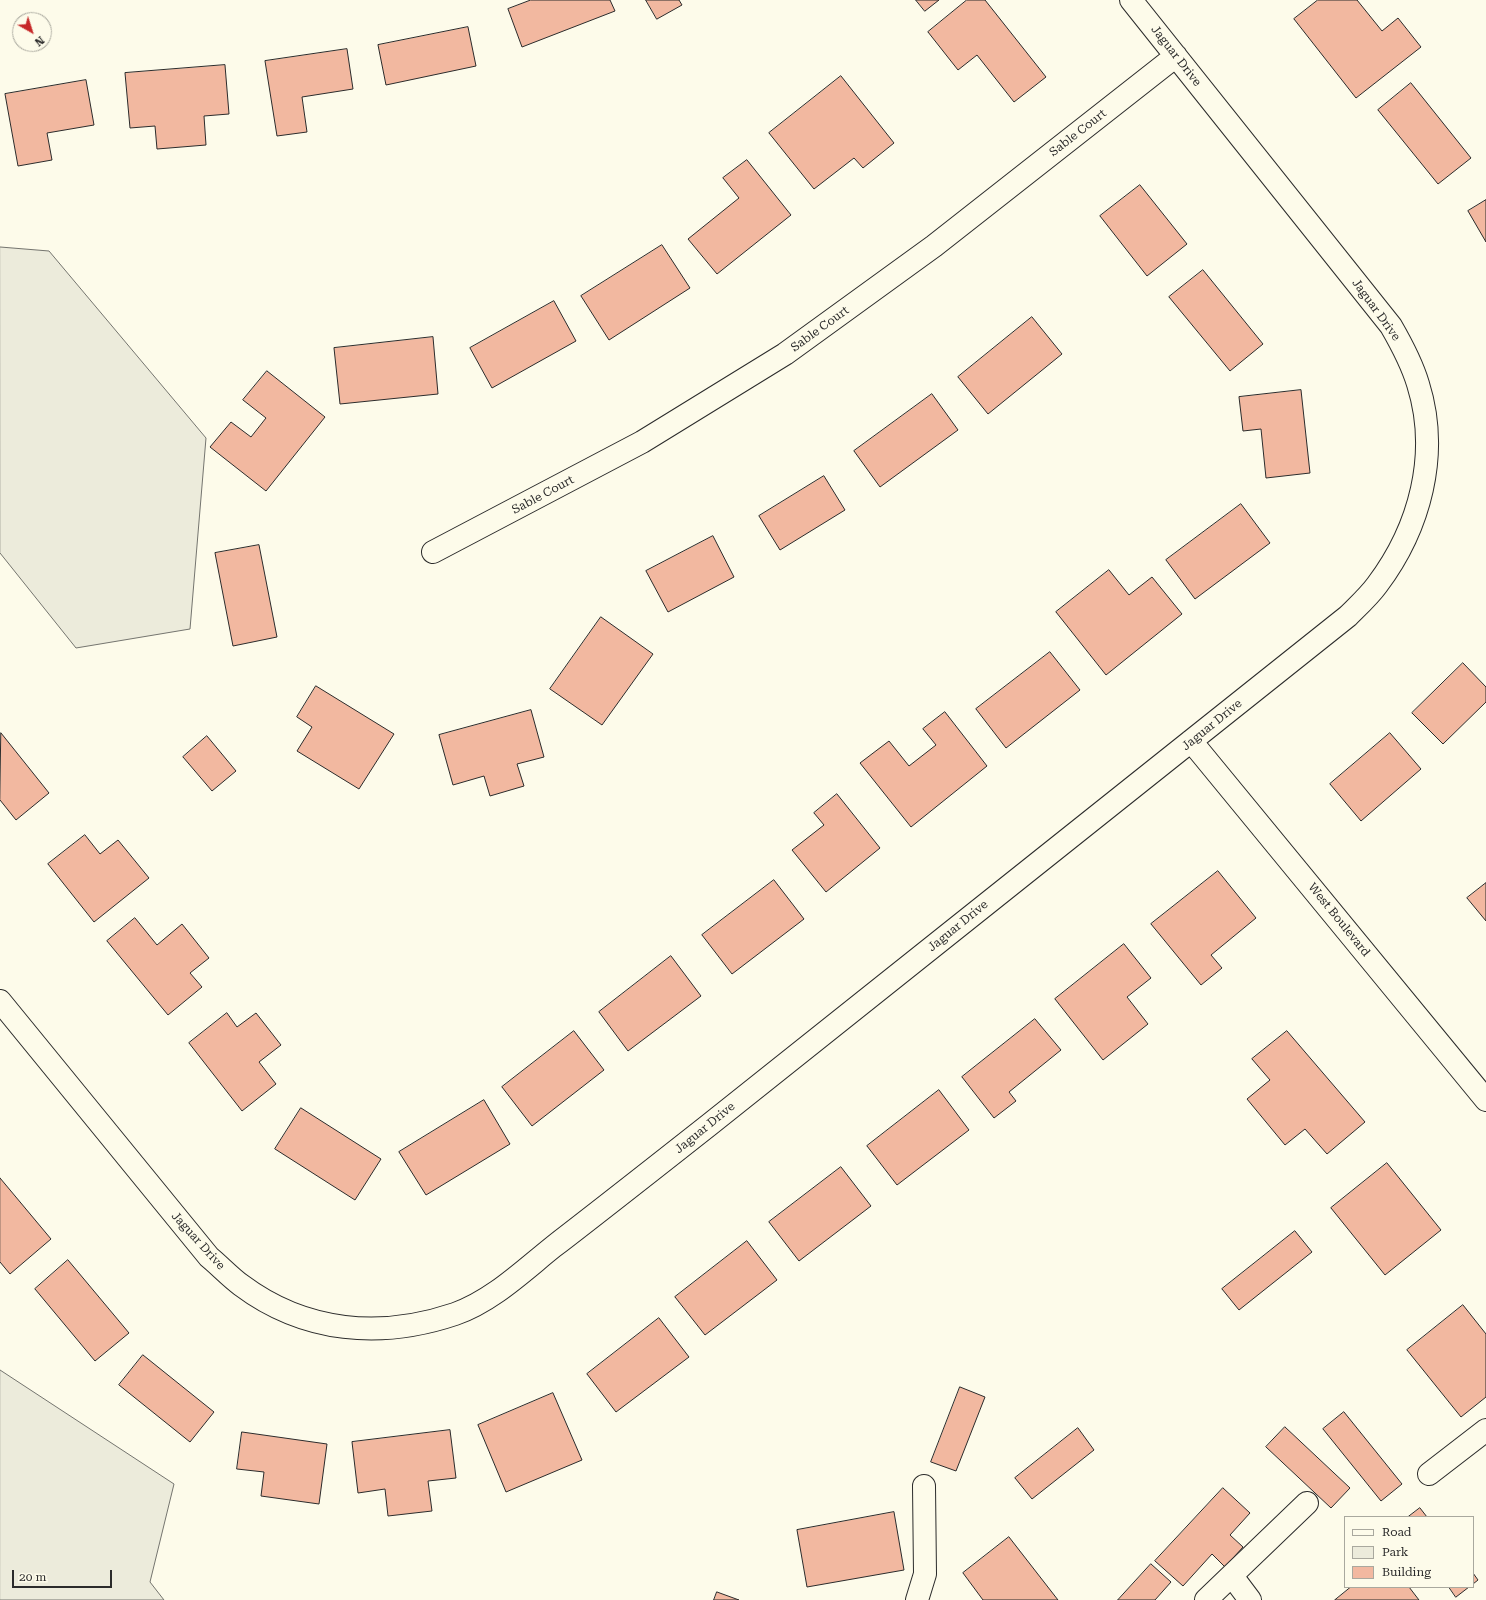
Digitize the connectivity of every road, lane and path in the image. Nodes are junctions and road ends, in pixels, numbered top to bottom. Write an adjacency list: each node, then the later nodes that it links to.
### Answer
1 (1131, 0): 2 (street, Jaguar Drive)
2 (1176, 56): 3 (street, Sable Court); 4 (street, Jaguar Drive)
3 (433, 552)
4 (1191, 741): 5 (street, Jaguar Drive); 6 (street, West Boulevard)
5 (0, 1001)
6 (1486, 1100)
7 (1486, 1430): 8 (street)
8 (1429, 1474)
9 (924, 1486): 12 (street)
10 (1307, 1503): 11 (street)
11 (1232, 1576): 13 (street); 14 (street)
12 (917, 1600)
13 (1206, 1600)
14 (1250, 1600)

